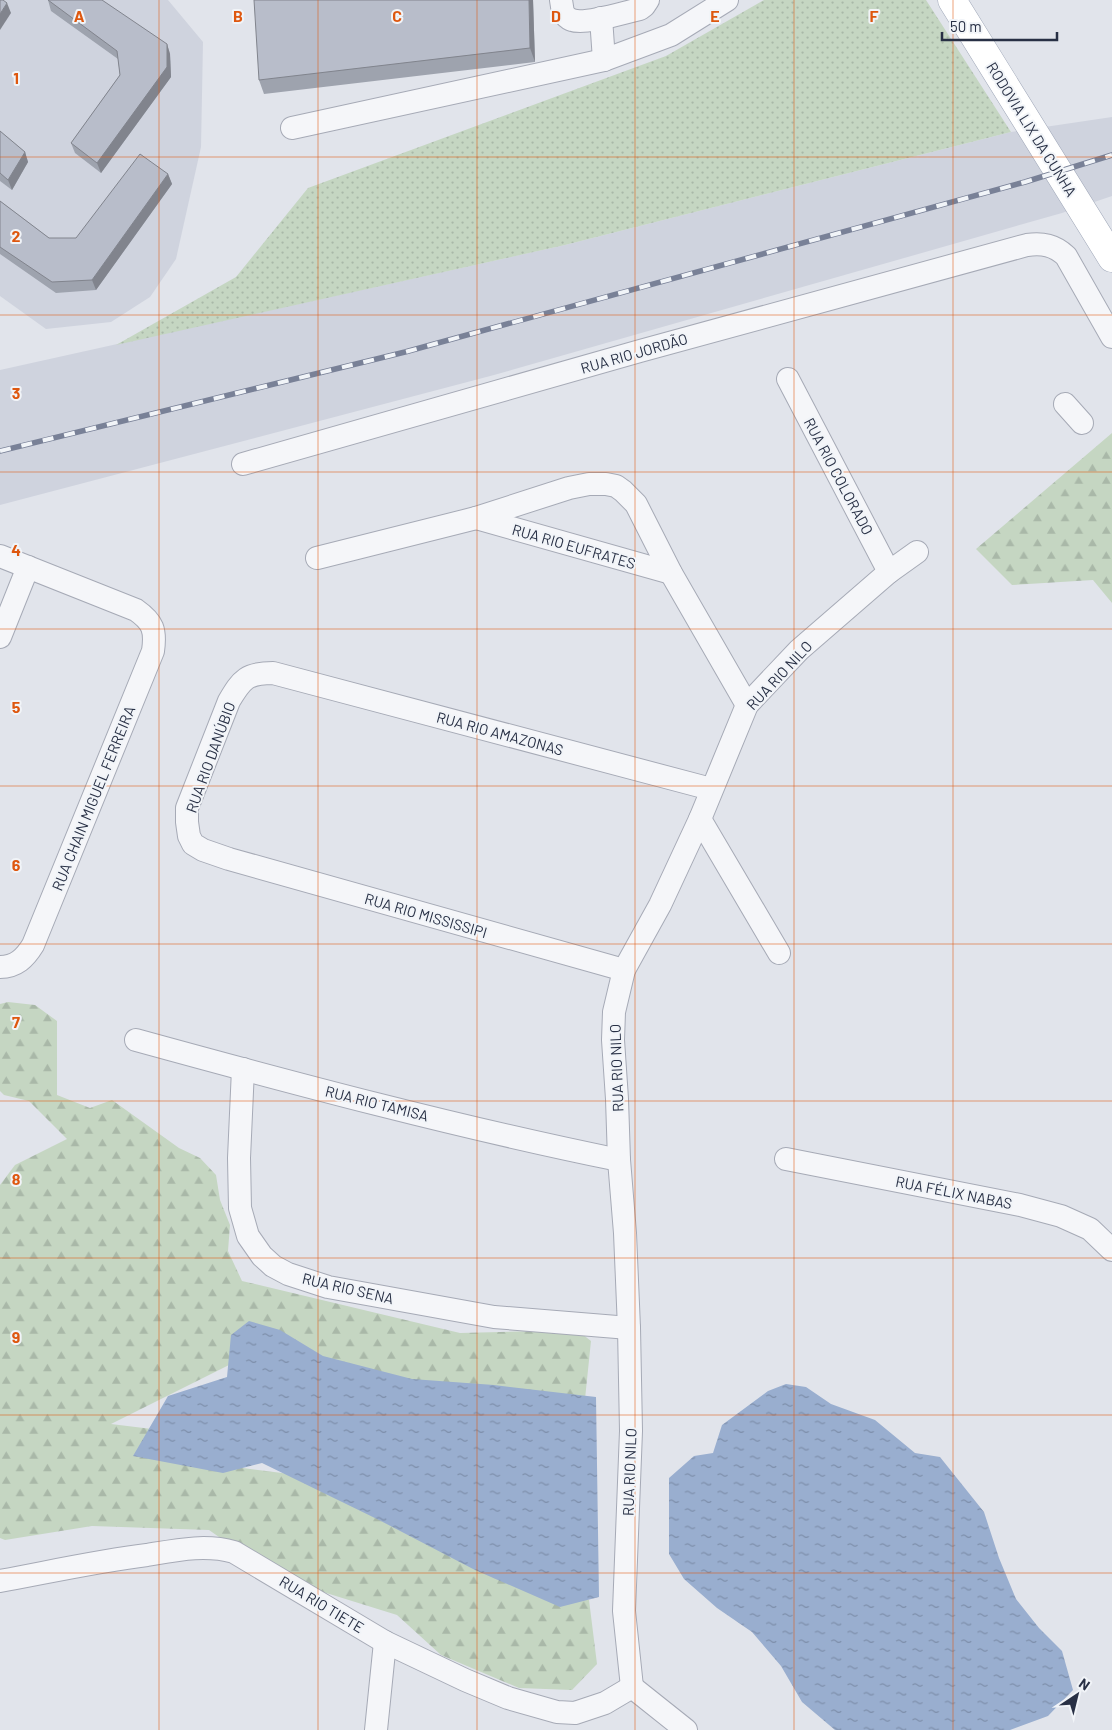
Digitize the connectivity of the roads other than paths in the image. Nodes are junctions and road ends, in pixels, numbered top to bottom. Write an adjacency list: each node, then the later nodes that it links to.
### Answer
1 (561, 0): 5 (street)
2 (648, 0): 5 (street)
3 (727, 0): 6 (street)
4 (952, 0): 8 (main road, RODOVIA LIX DA CUNHA)
5 (601, 18): 6 (street)
6 (604, 60): 7 (street)
7 (292, 128)
8 (1112, 258)
9 (1112, 337): 13 (street, RUA RIO JORDÃO)
10 (788, 379): 19 (street, RUA RIO COLORADO)
11 (1065, 404): 12 (street)
12 (1082, 423)
13 (243, 464)
14 (476, 518): 17 (street, RUA RIO EUFRATES); 20 (street, RUA RIO EUFRATES); 20 (street, RUA RIO EUFRATES)
15 (917, 552): 19 (street, RUA RIO NILO)
16 (0, 556): 18 (street)
17 (317, 558)
18 (28, 567): 21 (street); 28 (street, RUA CHAIN MIGUEL FERREIRA)
19 (889, 572): 23 (street, RUA RIO NILO)
20 (671, 573): 23 (street, RUA RIO EUFRATES)
21 (0, 637)
22 (289, 677): 24 (street, RUA RIO AMAZONAS); 26 (street, RUA RIO DANÚBIO)
23 (747, 705): 24 (street, RUA RIO NILO)
24 (712, 789): 25 (street, RUA RIO NILO)
25 (700, 819): 27 (street); 29 (street, RUA RIO NILO)
26 (229, 859): 29 (street, RUA RIO MISSISSIPI)
27 (779, 953)
28 (9, 965)
29 (624, 970): 33 (street, RUA RIO NILO)
30 (136, 1040): 31 (street, RUA RIO TAMISA)
31 (243, 1069): 33 (street, RUA RIO TAMISA); 35 (street, RUA RIO SENA)
32 (786, 1159): 34 (street, RUA FÉLIX NABAS)
33 (619, 1160): 35 (street, RUA RIO NILO)
34 (1112, 1250)
35 (630, 1328): 38 (street, RUA RIO NILO)
36 (0, 1581): 37 (street, RUA RIO TIETE)
37 (385, 1642): 38 (street, RUA RIO TIETE); 39 (street)
38 (632, 1687): 40 (street)
39 (376, 1730)
40 (686, 1730)

